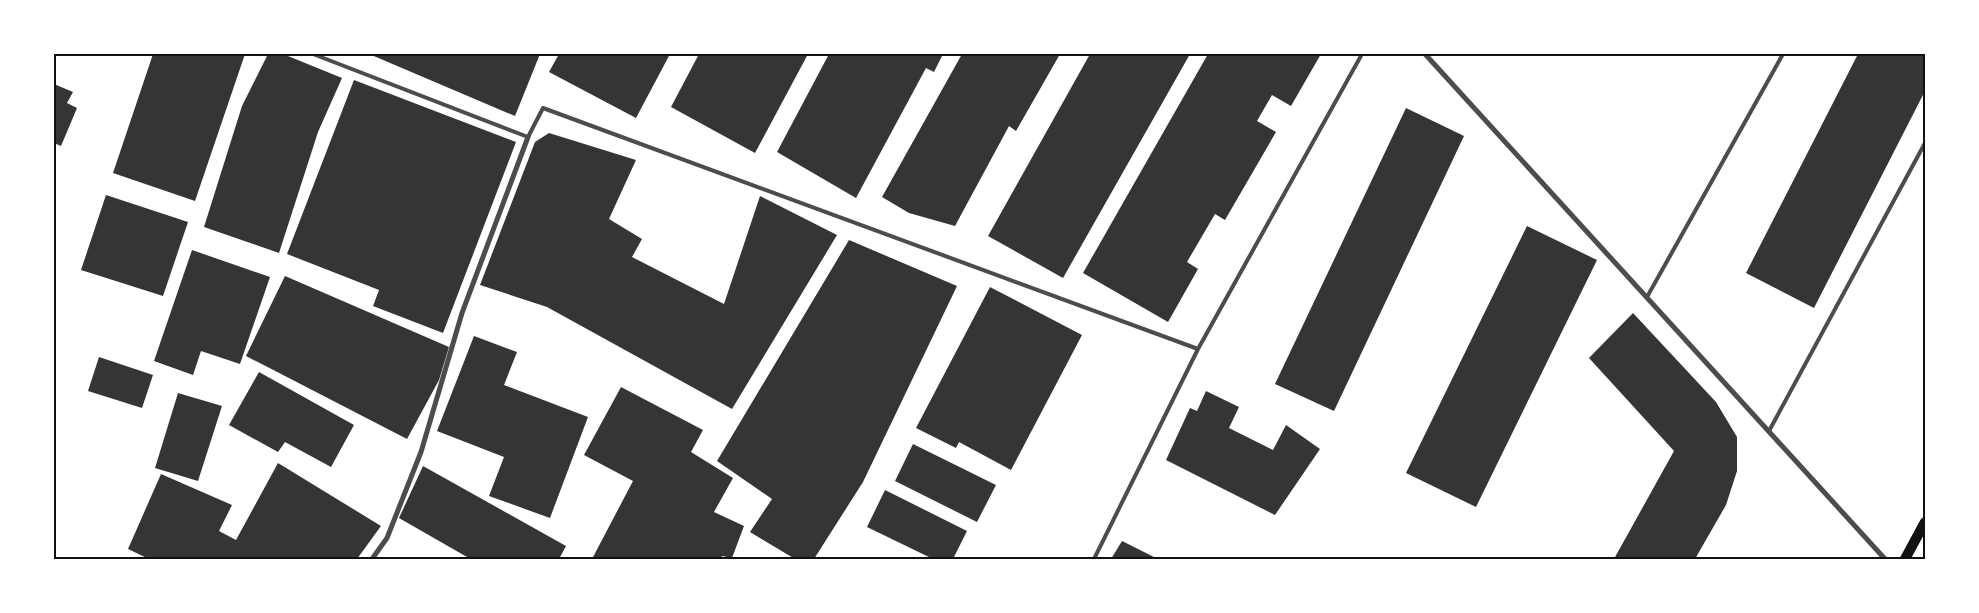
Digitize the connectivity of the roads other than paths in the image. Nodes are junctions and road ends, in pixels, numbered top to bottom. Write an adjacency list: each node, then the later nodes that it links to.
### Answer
1 (313, 54): 5 (lane)
2 (1362, 54): 8 (lane)
3 (1425, 54): 7 (street)
4 (1783, 54): 7 (lane)
5 (528, 137): 8 (lane); 11 (street)
6 (1925, 143): 9 (lane)
7 (1646, 297): 9 (street)
8 (1198, 349): 12 (lane)
9 (1769, 431): 13 (street)
10 (1925, 522): 14 (main road)
11 (372, 559)
12 (1094, 559)
13 (1885, 559)
14 (1905, 559)

